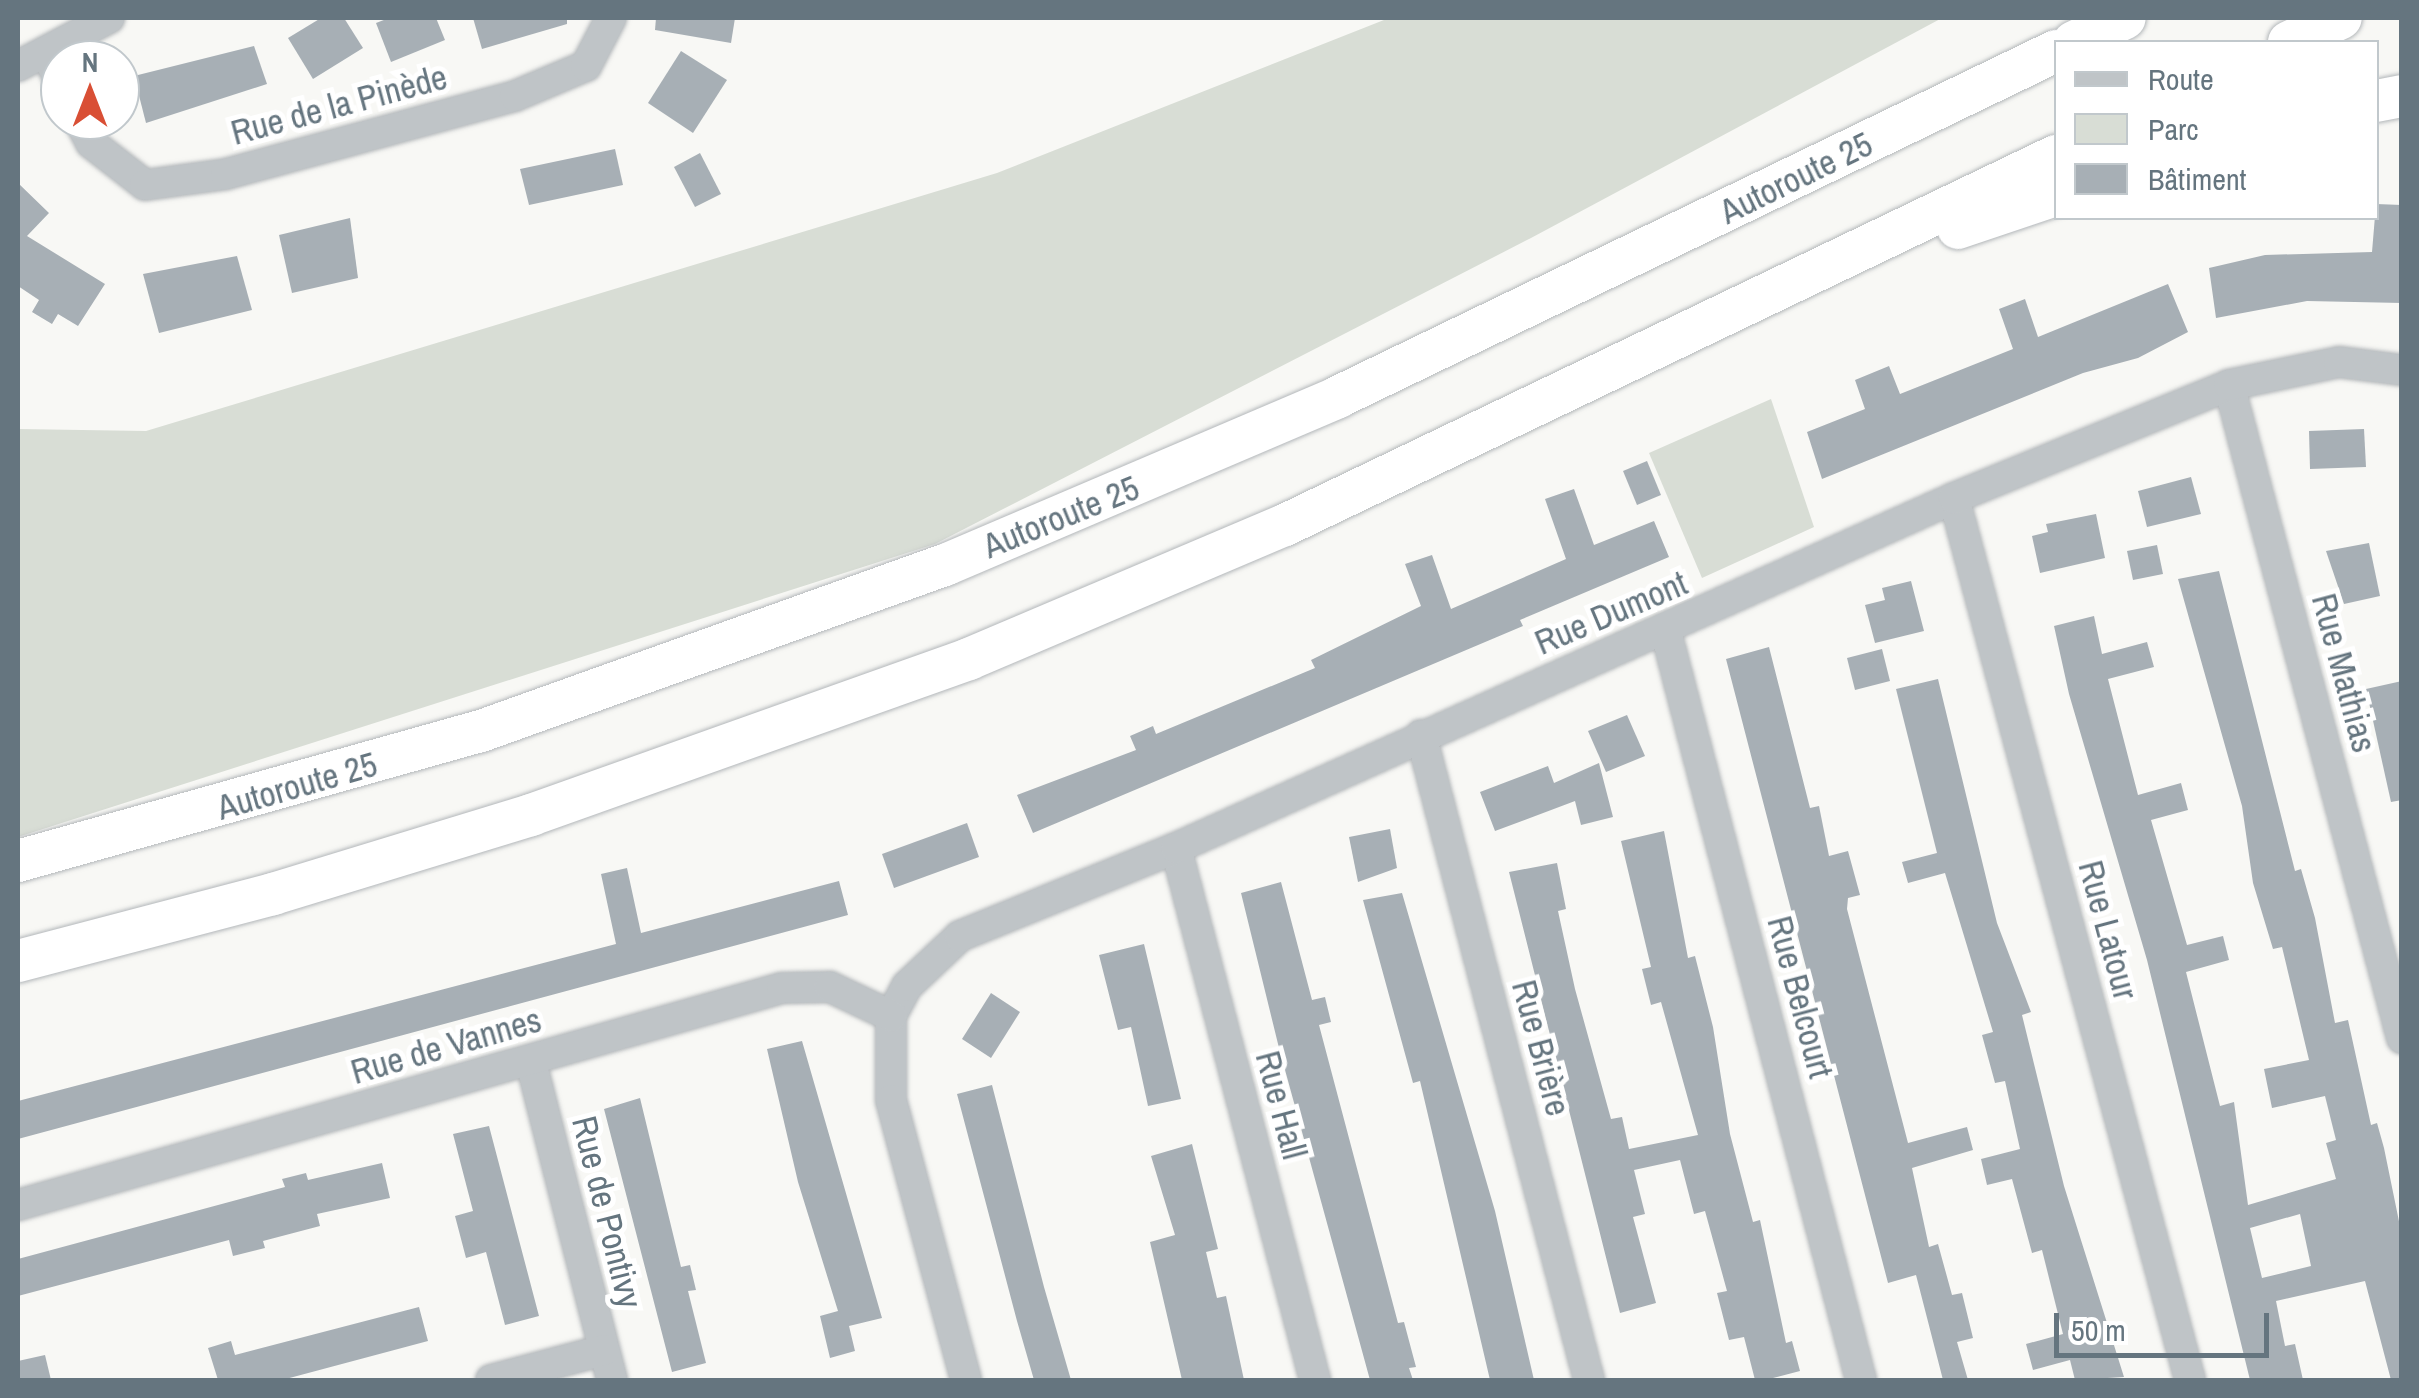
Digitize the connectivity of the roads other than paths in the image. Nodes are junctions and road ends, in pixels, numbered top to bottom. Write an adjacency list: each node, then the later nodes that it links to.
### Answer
1 (109, 18): 5 (street)
2 (611, 18): 9 (street, Rue de la Pinède)
3 (2125, 18): 6 (highway)
4 (2341, 18): 7 (highway)
5 (71, 40)
6 (2078, 40)
7 (2294, 40)
8 (2054, 52): 19 (highway, Autoroute 25)
9 (89, 140)
10 (2054, 157): 12 (highway)
11 (2054, 197): 12 (highway)
12 (1782, 287): 20 (highway)
13 (2402, 370): 14 (street, Rue Dumont)
14 (2229, 384): 15 (street, Rue Dumont); 22 (street, Rue Mathias)
15 (1954, 498): 16 (street, Rue Dumont); 32 (street, Rue Latour)
16 (1666, 632): 17 (street, Rue Dumont); 31 (street, Rue Belcourt)
17 (1421, 735): 18 (street, Rue Dumont); 30 (street, Rue Brière)
18 (1176, 848): 21 (street, Rue Dumont); 29 (street, Rue Hall)
19 (18, 861)
20 (18, 961)
21 (891, 1016): 23 (street, Rue de Vannes); 28 (street)
22 (2402, 1038)
23 (531, 1062): 24 (street, Rue de Vannes); 25 (street, Rue de Pontivy)
24 (18, 1205)
25 (604, 1350): 26 (street); 27 (street, Rue de Pontivy)
26 (491, 1380)
27 (612, 1380)
28 (966, 1380)
29 (1314, 1380)
30 (1588, 1380)
31 (1860, 1380)
32 (2190, 1380)

